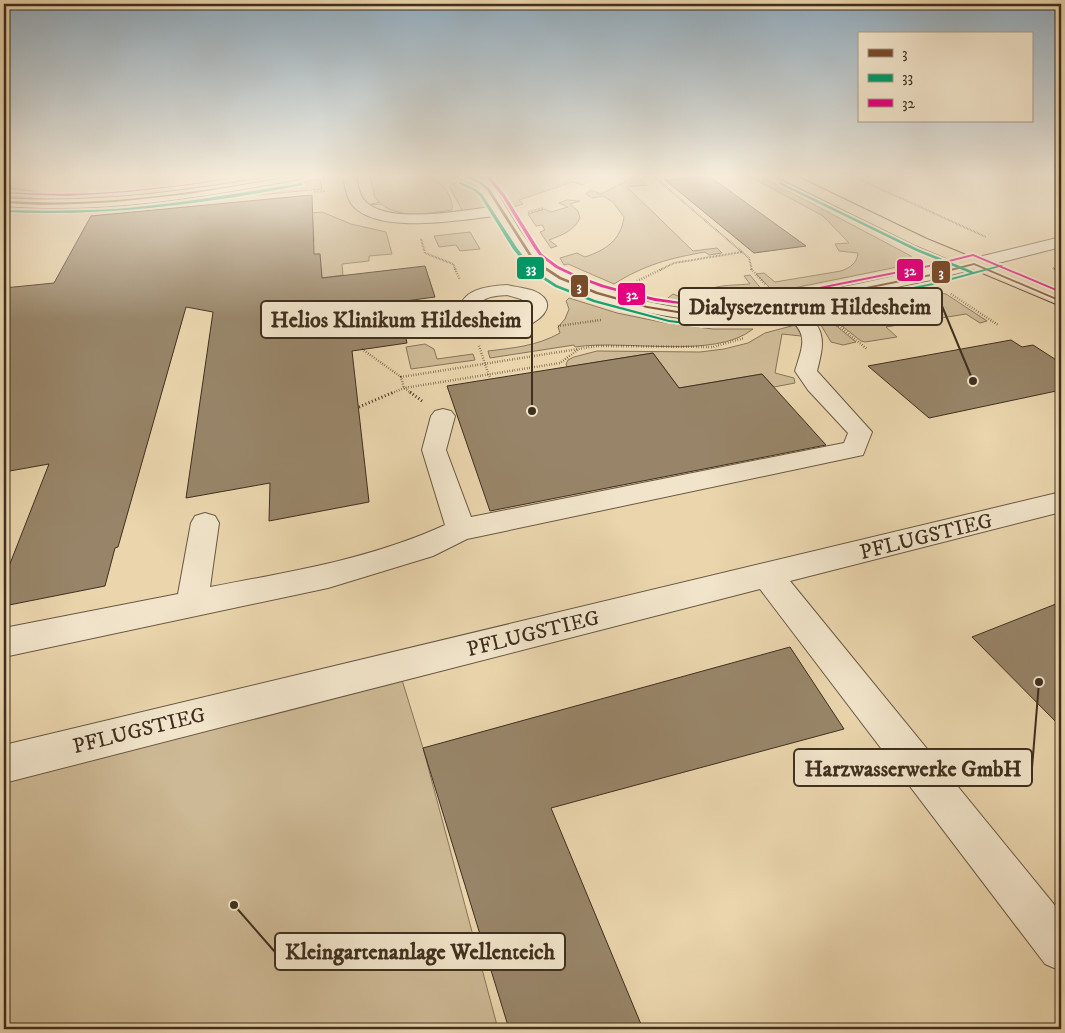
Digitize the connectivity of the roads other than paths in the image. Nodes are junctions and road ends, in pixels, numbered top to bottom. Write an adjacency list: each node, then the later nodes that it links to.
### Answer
1 (510, 223): 7 (street)
2 (883, 223): 6 (main road)
3 (1061, 242): 5 (street)
4 (968, 244): 5 (main road)
5 (999, 258): 6 (street); 8 (main road)
6 (974, 264): 10 (main road); 11 (street)
7 (560, 278): 9 (street); 11 (street)
8 (1061, 286)
9 (528, 294)
10 (1061, 301)
11 (786, 305): 15 (street)
12 (443, 416): 15 (street)
13 (1061, 502): 16 (street, PFLUGSTIEG)
14 (205, 523): 17 (street)
15 (461, 530): 17 (street)
16 (767, 575): 19 (street, PFLUGSTIEG); 20 (street)
17 (192, 604): 18 (street)
18 (4, 643)
19 (4, 764)
20 (1061, 948)

